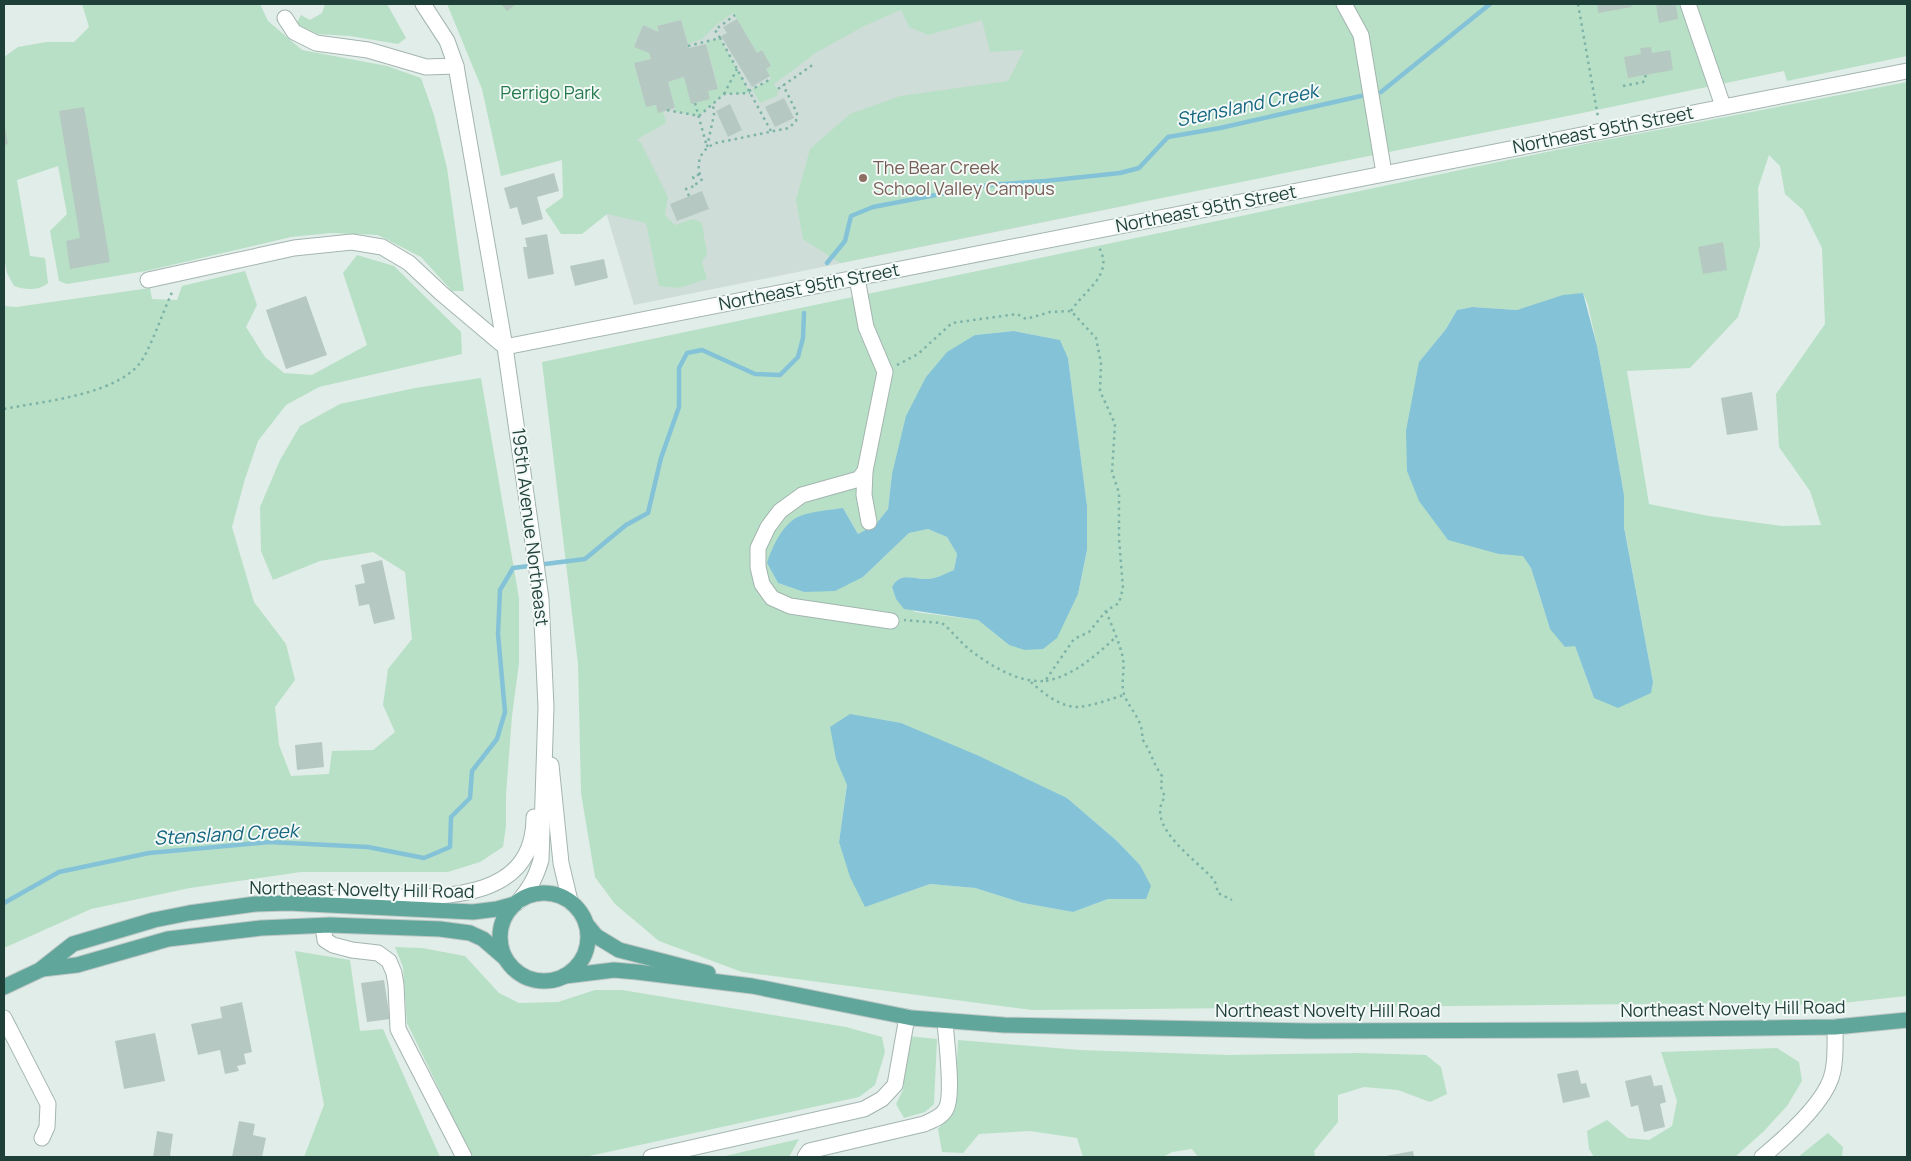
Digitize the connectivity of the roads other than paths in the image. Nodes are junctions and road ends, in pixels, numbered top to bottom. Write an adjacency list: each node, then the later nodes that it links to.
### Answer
1 (423, 4): 5 (street, 195th Avenue Northeast)
2 (1344, 4): 8 (street)
3 (1688, 4): 7 (street)
4 (285, 18): 5 (street)
5 (456, 66): 11 (street, 195th Avenue Northeast)
6 (1907, 71): 7 (street, Northeast 95th Street)
7 (1723, 106): 8 (street, Northeast 95th Street)
8 (1384, 174): 9 (street, Northeast 95th Street)
9 (857, 278): 11 (street, Northeast 95th Street); 12 (street)
10 (148, 280): 11 (street)
11 (505, 347): 15 (street, 195th Avenue Northeast)
12 (865, 471): 13 (street); 14 (street)
13 (869, 522)
14 (891, 621)
15 (546, 707): 16 (street); 17 (street); 18 (street)
16 (570, 901): 18 (main road); 19 (main road)
17 (288, 903): 18 (main road, Northeast Novelty Hill Road); 22 (main road, Northeast Novelty Hill Road)
18 (516, 903): 21 (main road)
19 (587, 925): 23 (main road); 24 (main road, Northeast Novelty Hill Road)
20 (324, 926): 21 (main road, Northeast Novelty Hill Road); 22 (main road, Northeast Novelty Hill Road); 32 (street)
21 (505, 958): 23 (main road)
22 (40, 970): 25 (main road, Northeast Novelty Hill Road)
23 (565, 976): 24 (main road, Northeast Novelty Hill Road)
24 (752, 986): 26 (main road, Northeast Novelty Hill Road)
25 (4, 987)
26 (907, 1017): 29 (main road, Northeast Novelty Hill Road); 33 (street)
27 (4, 1018): 31 (street)
28 (1907, 1020): 30 (main road, Northeast Novelty Hill Road)
29 (945, 1021): 30 (main road, Northeast Novelty Hill Road); 34 (street)
30 (1835, 1028): 35 (street)
31 (42, 1138)
32 (464, 1157)
33 (651, 1157)
34 (805, 1157)
35 (1762, 1157)

